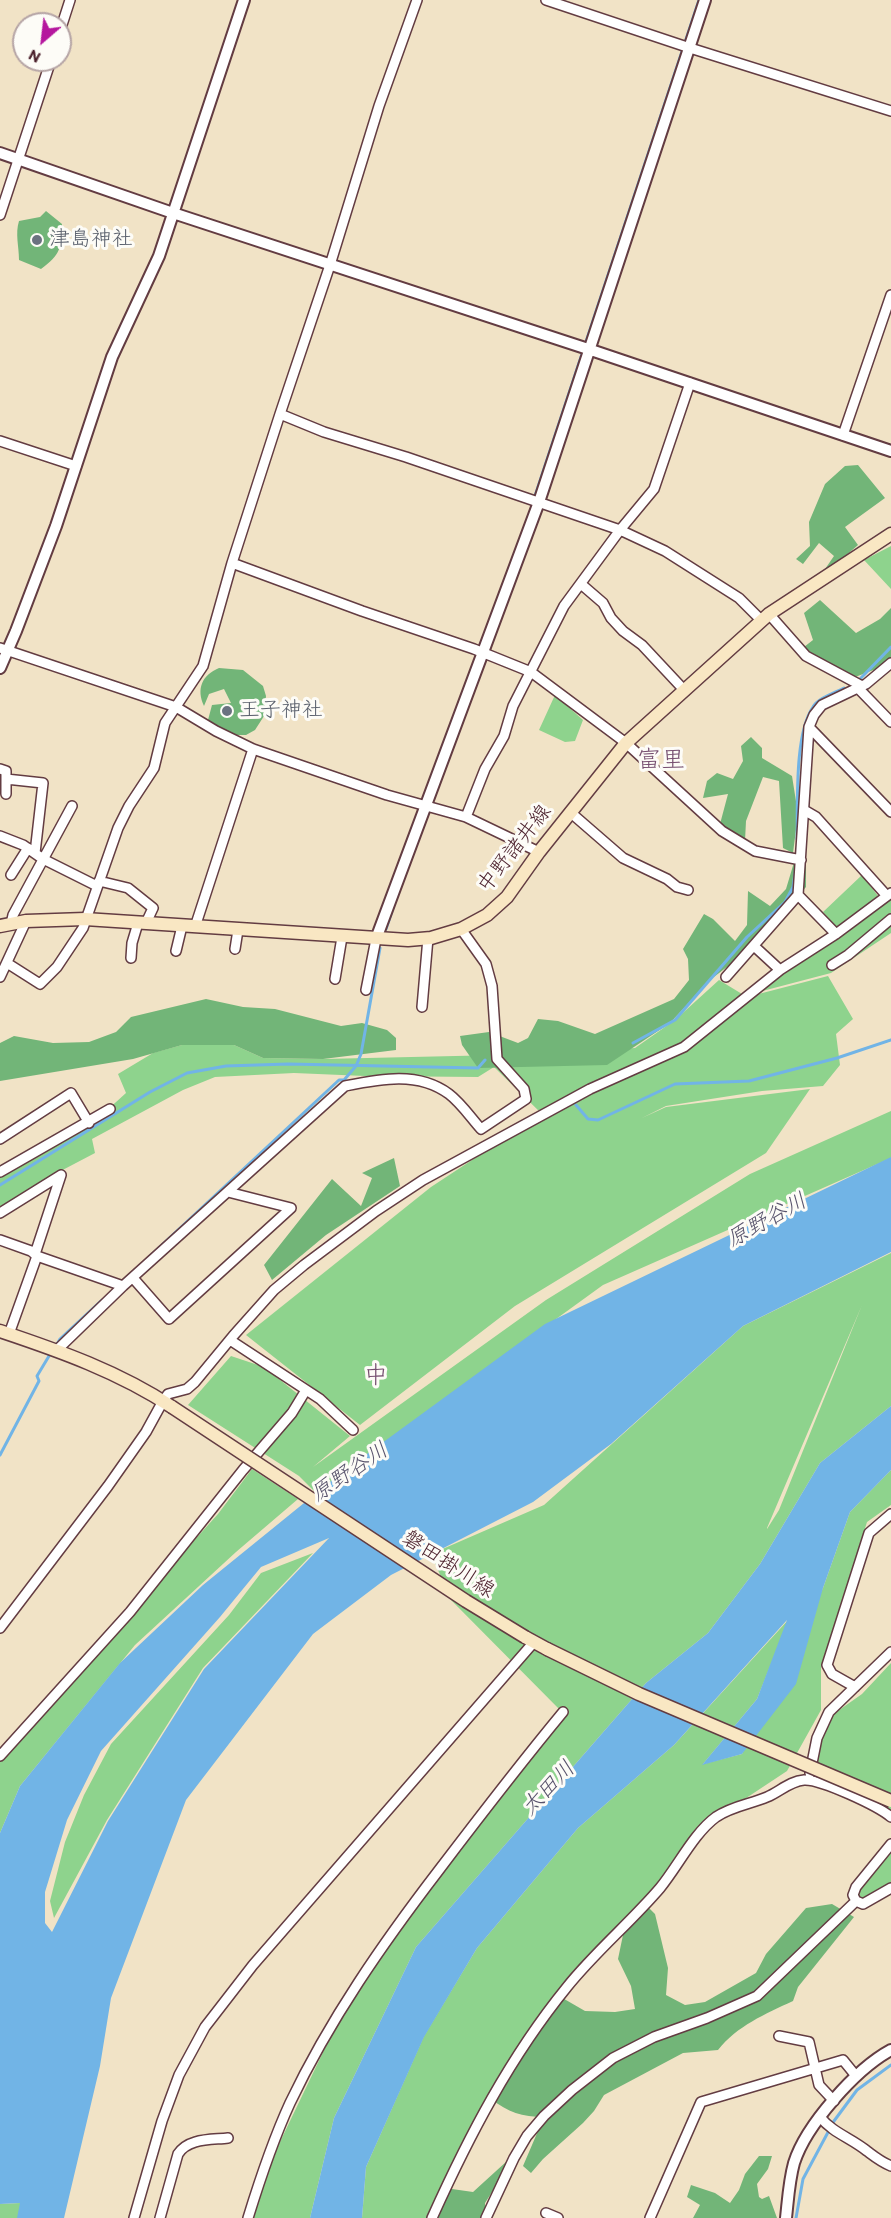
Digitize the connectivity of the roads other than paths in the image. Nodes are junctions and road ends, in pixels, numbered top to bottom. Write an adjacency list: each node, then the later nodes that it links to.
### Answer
1 (244, 0): 10 (street)
2 (417, 0): 12 (street)
3 (546, 0): 5 (street)
4 (705, 0): 5 (street)
5 (690, 48): 7 (street); 14 (street)
6 (47, 72): 9 (street)
7 (891, 111)
8 (0, 153): 9 (street)
9 (19, 159): 10 (street); 11 (street)
10 (173, 213): 12 (street); 20 (street)
11 (0, 215)
12 (330, 264): 14 (street); 16 (street)
13 (891, 295): 17 (street)
14 (588, 349): 15 (street); 21 (street)
15 (690, 383): 17 (street); 22 (street)
16 (280, 414): 21 (street); 24 (street)
17 (843, 435): 19 (street)
18 (0, 441): 20 (street)
19 (891, 451)
20 (76, 466): 27 (street)
21 (539, 502): 22 (street); 28 (street)
22 (621, 530): 25 (street); 26 (street)
23 (891, 534): 26 (main road, 中野諸井線)
24 (232, 563): 28 (street); 34 (street)
25 (581, 584): 31 (street); 33 (street)
26 (766, 618): 32 (street); 33 (main road, 中野諸井線)
27 (4, 650): 30 (street); 34 (street)
28 (483, 652): 31 (street); 43 (street)
29 (891, 663): 32 (street)
30 (0, 668)
31 (531, 672): 37 (street); 47 (street)
32 (860, 687): 35 (street); 36 (street)
33 (685, 691): 37 (main road, 中野諸井線)
34 (176, 707): 38 (street); 54 (street)
35 (891, 722)
36 (809, 727): 44 (street); 46 (street)
37 (626, 743): 45 (main road, 中野諸井線); 52 (street)
38 (253, 749): 43 (street); 64 (street)
39 (0, 769): 40 (street)
40 (6, 779): 41 (street); 49 (street)
41 (6, 794)
42 (72, 806): 51 (street)
43 (426, 807): 47 (street); 70 (street)
44 (804, 810): 52 (street); 56 (street)
45 (570, 812): 50 (main road, 中野諸井線); 55 (street)
46 (891, 812)
47 (466, 817): 50 (street)
48 (0, 836): 49 (street)
49 (31, 850): 51 (street); 53 (street)
50 (539, 852): 65 (main road, 中野諸井線)
51 (43, 859): 54 (street); 62 (street)
52 (798, 860): 57 (street)
53 (11, 875)
54 (98, 884): 58 (street); 61 (street)
55 (688, 890)
56 (889, 894): 67 (street)
57 (798, 895): 67 (street); 71 (street)
58 (85, 919): 60 (main road, 中野諸井線); 61 (main road, 中野諸井線); 75 (street)
59 (891, 919): 76 (street)
60 (26, 921): 62 (main road, 中野諸井線); 75 (street)
61 (142, 923): 63 (main road, 中野諸井線); 74 (street)
62 (5, 925)
63 (182, 926): 64 (main road, 中野諸井線); 73 (street)
64 (195, 927): 66 (main road, 中野諸井線)
65 (461, 929): 69 (main road, 中野諸井線); 87 (street)
66 (238, 930): 68 (main road, 中野諸井線); 72 (street)
67 (836, 934): 77 (street)
68 (342, 937): 70 (main road, 中野諸井線); 80 (street)
69 (428, 938): 70 (main road, 中野諸井線); 82 (street)
70 (376, 939): 81 (street)
71 (754, 946): 77 (street); 79 (street)
72 (235, 949)
73 (176, 951)
74 (131, 958)
75 (7, 963): 78 (street)
76 (832, 965)
77 (780, 970): 94 (street)
78 (0, 976)
79 (726, 977)
80 (335, 979)
81 (366, 990)
82 (422, 1007)
83 (110, 1109): 84 (street)
84 (89, 1123): 85 (street); 86 (street)
85 (0, 1139)
86 (0, 1172)
87 (228, 1192): 91 (street); 91 (street)
88 (0, 1212): 90 (street)
89 (0, 1240): 90 (street)
90 (36, 1255): 92 (street); 93 (street)
91 (133, 1278): 92 (street)
92 (123, 1286): 95 (street)
93 (4, 1333): 95 (main road, 磐田掛川線)
94 (230, 1340): 96 (street); 97 (street)
95 (57, 1350): 97 (main road, 磐田掛川線)
96 (306, 1390): 98 (street); 105 (street)
97 (168, 1404): 100 (street); 101 (main road, 磐田掛川線, bridge)
98 (353, 1430)
99 (891, 1514): 103 (street)
100 (0, 1628)
101 (530, 1639): 107 (main road, 磐田掛川線, bridge); 121 (street)
102 (891, 1652): 103 (street)
103 (855, 1687): 106 (street)
104 (563, 1712): 123 (street)
105 (0, 1756)
106 (809, 1781): 108 (street); 124 (street)
107 (891, 1801)
108 (891, 1817)
109 (891, 1844): 111 (street)
110 (891, 1888): 111 (street)
111 (856, 1901): 125 (street)
112 (779, 2036): 114 (street)
113 (891, 2050): 115 (street)
114 (815, 2067): 115 (street); 116 (street); 127 (street)
115 (856, 2076): 116 (street)
116 (834, 2101): 117 (street)
117 (820, 2117): 119 (street); 128 (street)
118 (228, 2138): 122 (street)
119 (891, 2166)
120 (546, 2213): 126 (street)
121 (134, 2218)
122 (160, 2218)
123 (248, 2218)
124 (432, 2218)
125 (486, 2218)
126 (558, 2218)
127 (650, 2218)
128 (786, 2218)

